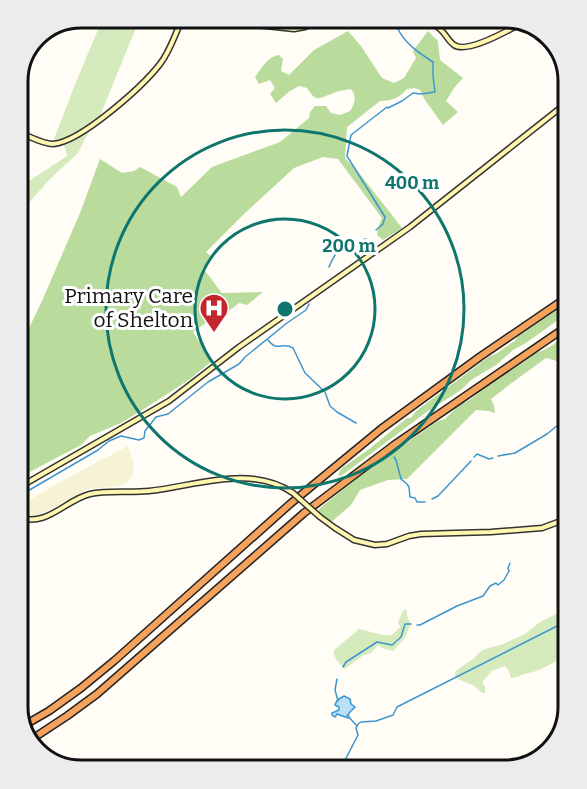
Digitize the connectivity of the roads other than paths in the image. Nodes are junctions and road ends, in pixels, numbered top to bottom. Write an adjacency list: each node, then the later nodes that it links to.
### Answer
1 (178, 29): 5 (street)
2 (441, 29): 3 (street)
3 (509, 29)
4 (558, 109): 8 (street)
5 (29, 136)
6 (558, 304): 11 (highway)
7 (558, 333): 12 (highway)
8 (28, 482)
9 (28, 520): 10 (street, bridge)
10 (558, 522)
11 (30, 722)
12 (36, 736)

